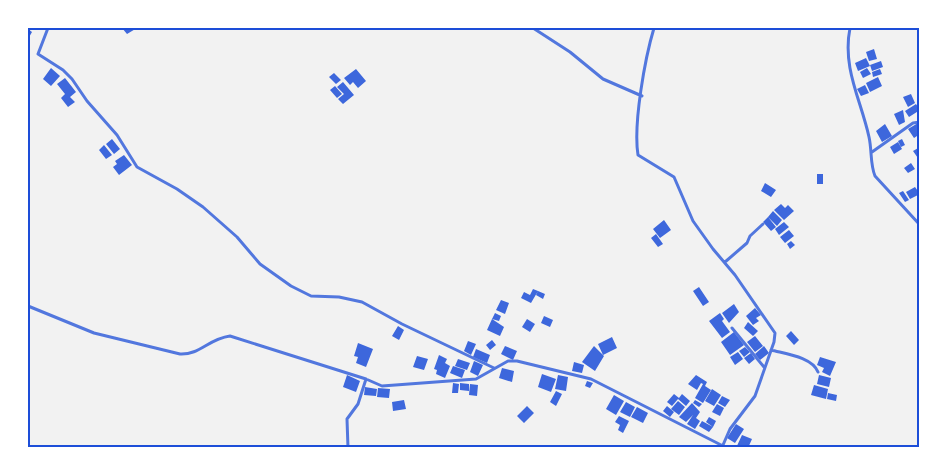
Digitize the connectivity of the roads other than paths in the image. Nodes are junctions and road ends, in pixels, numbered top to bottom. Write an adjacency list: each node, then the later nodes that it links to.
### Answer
1 (48, 28): 14 (street)
2 (533, 28): 5 (street)
3 (654, 28): 5 (street)
4 (850, 28): 7 (street)
5 (642, 96): 10 (street)
6 (920, 122): 7 (street)
7 (872, 152): 8 (street)
8 (919, 223)
9 (763, 224): 10 (street)
10 (725, 262): 13 (street)
11 (28, 306): 17 (street)
12 (732, 328): 15 (street)
13 (771, 350): 15 (street); 16 (street)
14 (494, 368): 17 (street); 18 (street)
15 (765, 368): 18 (street)
16 (818, 372)
17 (366, 378): 19 (street)
18 (723, 445): 20 (street)
19 (348, 448)
20 (727, 448)

